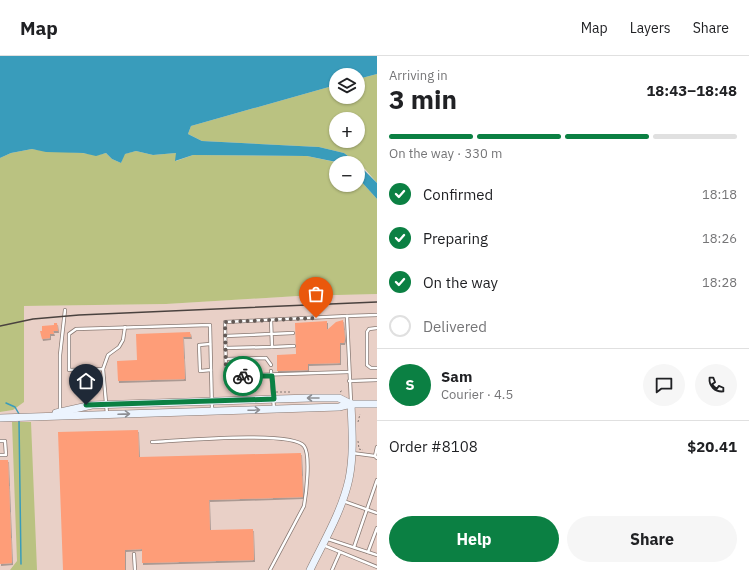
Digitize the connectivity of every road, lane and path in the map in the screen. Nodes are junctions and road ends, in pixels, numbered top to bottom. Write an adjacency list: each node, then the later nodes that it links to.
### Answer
1 (65, 310): 33 (lane)
2 (377, 314): 3 (lane)
3 (347, 316): 4 (lane); 20 (lane)
4 (271, 320): 8 (lane); 9 (lane)
5 (125, 327): 10 (lane); 17 (lane); 17 (lane)
6 (377, 328): 16 (lane)
7 (293, 333): 8 (lane)
8 (271, 334): 9 (lane); 12 (lane)
9 (225, 336): 13 (lane)
10 (210, 344): 18 (lane); 18 (lane)
11 (294, 346): 12 (lane)
12 (272, 347): 13 (lane)
13 (225, 348): 14 (lane)
14 (226, 359): 15 (lane); 21 (lane)
15 (271, 365)
16 (377, 368)
17 (103, 370): 28 (lane)
18 (211, 370): 27 (lane)
19 (272, 371): 21 (lane)
20 (349, 372): 21 (lane); 23 (lane)
21 (272, 376): 26 (lane)
22 (377, 380): 23 (lane)
23 (349, 381): 29 (lane)
24 (343, 390): 25 (path)
25 (341, 392)
26 (274, 399): 27 (street); 29 (street, one-way to 26); 31 (lane)
27 (211, 401): 28 (street); 32 (lane)
28 (106, 404): 33 (street); 34 (lane)
29 (351, 404): 30 (street); 31 (street); 44 (street)
30 (377, 404)
31 (274, 409): 32 (street, one-way to 31)
32 (212, 411): 34 (street, one-way to 32)
33 (60, 412): 36 (street)
34 (107, 414): 36 (street)
35 (360, 414): 38 (path)
36 (43, 416): 37 (street)
37 (0, 418)
38 (358, 423)
39 (358, 435): 43 (path)
40 (0, 441): 45 (lane)
41 (152, 442): 60 (lane)
42 (377, 447): 46 (lane)
43 (364, 451)
44 (352, 453): 46 (lane); 48 (street)
45 (0, 455)
46 (376, 457)
47 (377, 480): 49 (lane)
48 (342, 500): 49 (lane); 52 (street)
49 (367, 509): 50 (lane); 53 (lane)
50 (377, 513)
51 (377, 528): 55 (lane)
52 (324, 541): 53 (lane); 54 (lane); 61 (street)
53 (354, 547): 55 (lane)
54 (340, 552): 58 (lane); 62 (lane)
55 (368, 552): 57 (lane)
56 (134, 554): 59 (lane)
57 (377, 555)
58 (377, 567)
59 (135, 570)
60 (270, 570)
61 (310, 570)
62 (332, 570)

